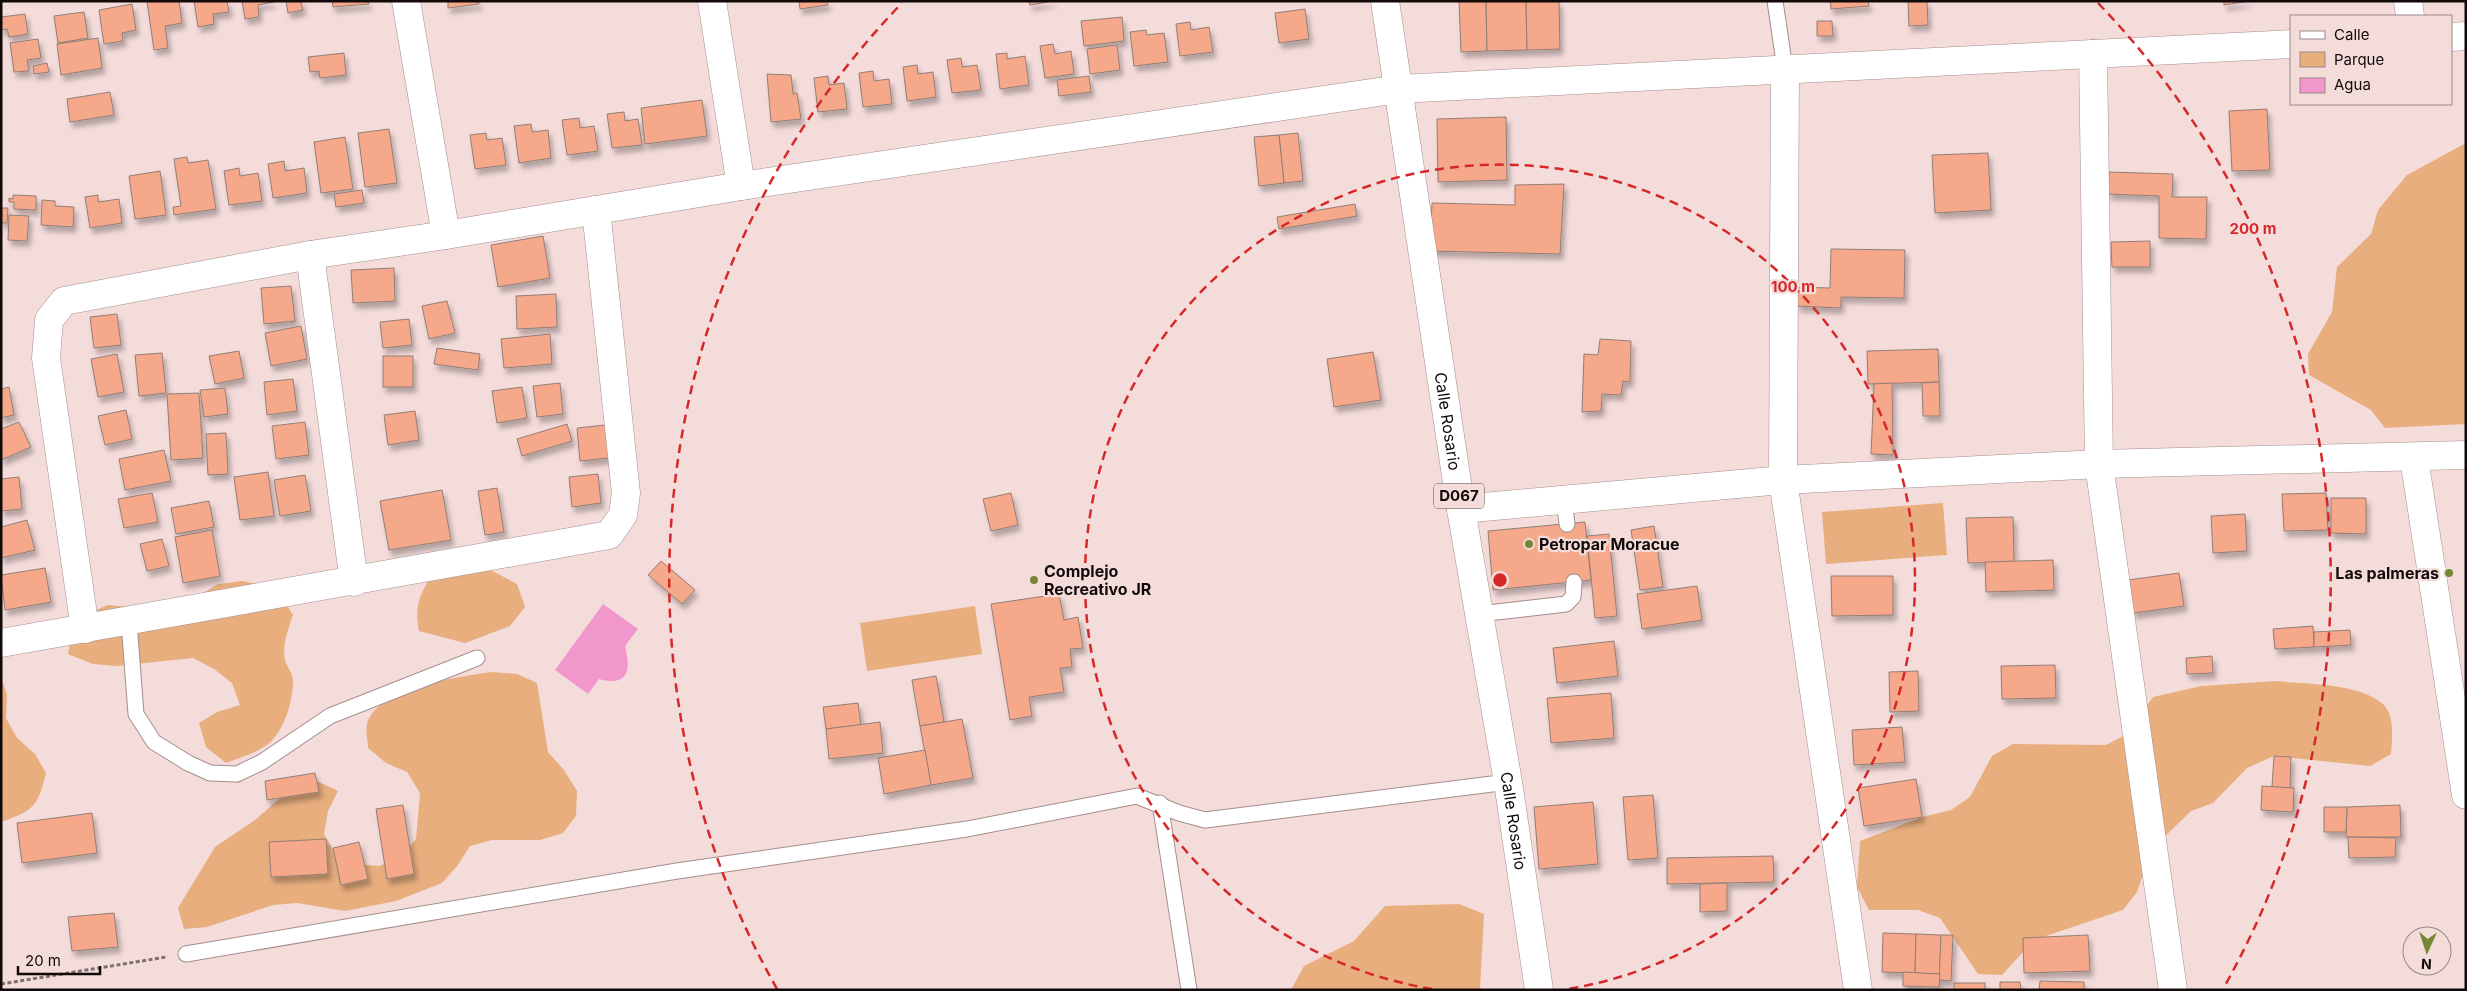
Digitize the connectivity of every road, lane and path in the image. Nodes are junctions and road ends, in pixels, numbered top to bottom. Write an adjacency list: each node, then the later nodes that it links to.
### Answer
1 (406, 1): 15 (street)
2 (712, 1): 13 (street)
3 (1385, 1): 12 (street, Calle Rosario / D067)
4 (1775, 1): 11 (lane)
5 (2408, 1): 6 (street)
6 (2410, 15)
7 (2452, 36): 8 (street)
8 (2466, 36)
9 (2290, 44): 10 (street)
10 (2093, 54): 11 (street); 19 (street)
11 (1785, 70): 12 (street); 20 (street)
12 (1399, 89): 13 (street); 21 (street, Calle Rosario / D067)
13 (741, 186): 14 (street)
14 (596, 210): 15 (street); 22 (street)
15 (446, 235): 16 (street)
16 (310, 255): 22 (street); 26 (street)
17 (2466, 455): 18 (street)
18 (2414, 458): 19 (street); 30 (street)
19 (2098, 464): 20 (street); 37 (street)
20 (1783, 480): 21 (street); 36 (street)
21 (1461, 509): 24 (street, Calle Rosario / D067)
22 (354, 582): 25 (street)
23 (1574, 582): 24 (lane)
24 (1479, 614): 29 (street, Calle Rosario / D067)
25 (129, 622): 26 (street); 28 (lane)
26 (85, 629): 27 (street)
27 (1, 643)
28 (477, 658)
29 (1508, 782): 31 (lane); 35 (street, Calle Rosario / D067)
30 (2466, 795)
31 (1160, 803): 32 (lane); 34 (lane)
32 (186, 954): 33 (path)
33 (1, 984)
34 (1189, 990)
35 (1539, 990)
36 (1858, 990)
37 (2174, 990)

